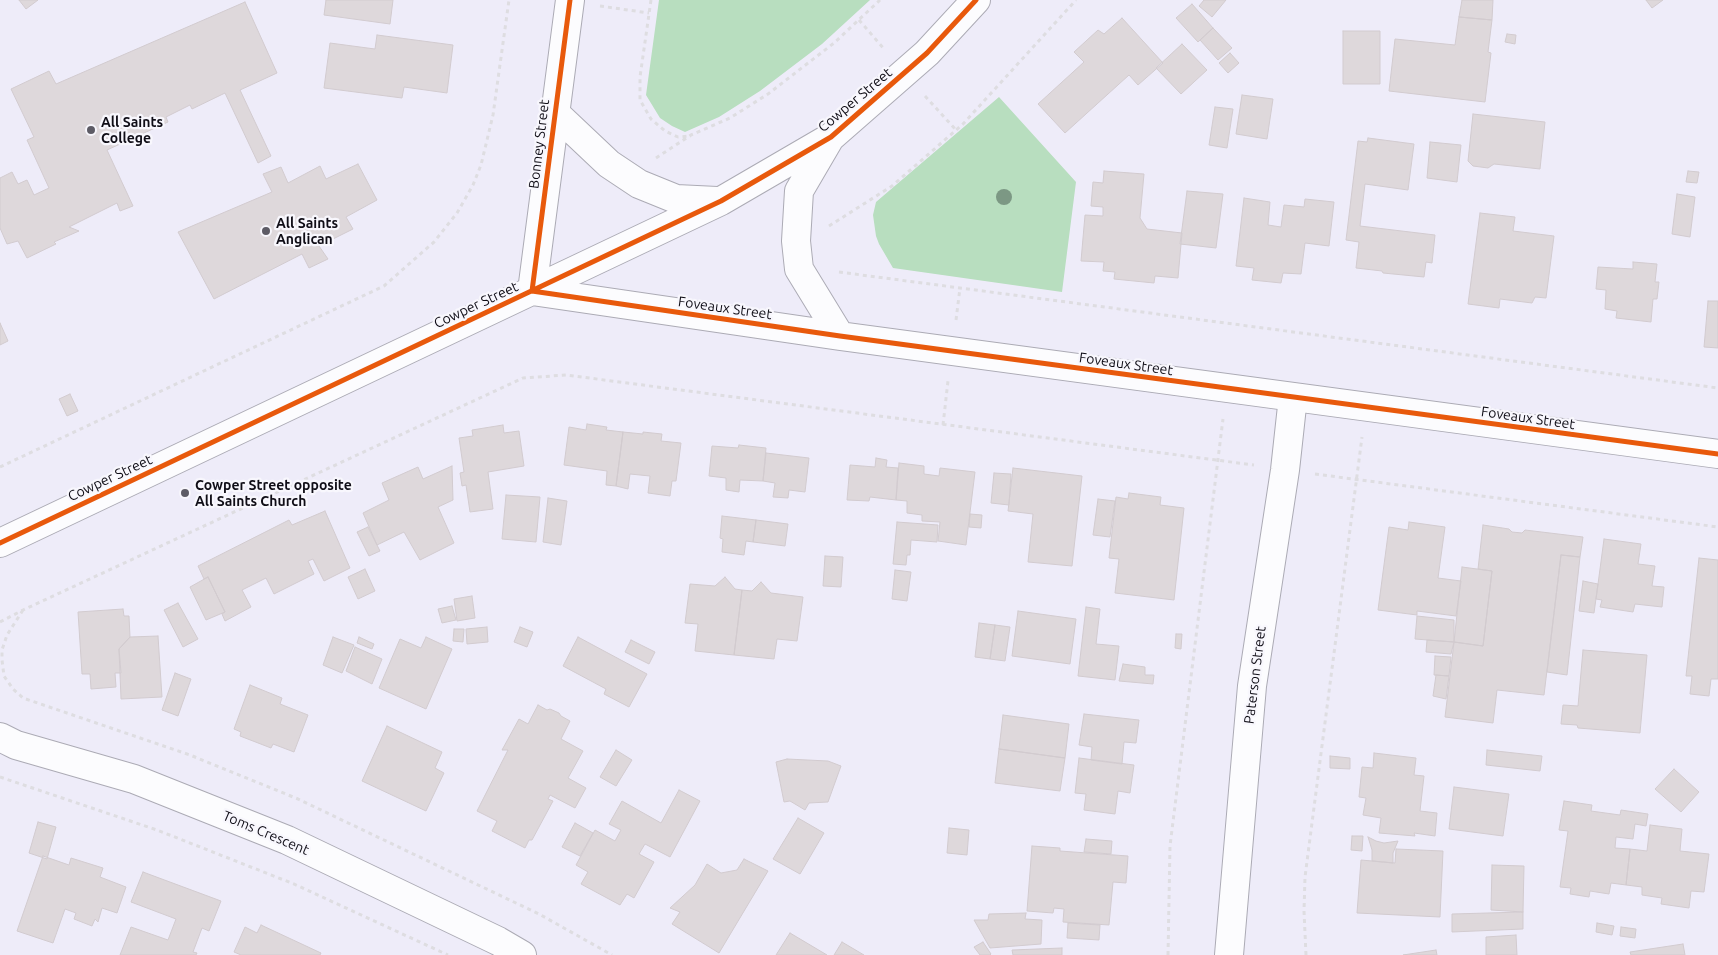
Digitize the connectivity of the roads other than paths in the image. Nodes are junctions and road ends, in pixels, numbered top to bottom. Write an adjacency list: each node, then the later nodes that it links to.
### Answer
1 (570, 0): 3 (street, Bonney Street)
2 (976, 0): 4 (street, Cowper Street)
3 (555, 113): 5 (street); 6 (street, Bonney Street)
4 (831, 137): 5 (street, Cowper Street); 7 (street)
5 (721, 201): 6 (street, Cowper Street)
6 (532, 291): 7 (street, Foveaux Street); 10 (street, Cowper Street)
7 (840, 336): 8 (street, Foveaux Street)
8 (1293, 397): 9 (street, Foveaux Street); 13 (street, Paterson Street)
9 (1718, 454)
10 (0, 543)
11 (0, 738): 12 (street, Toms Crescent)
12 (522, 955)
13 (1229, 955)

